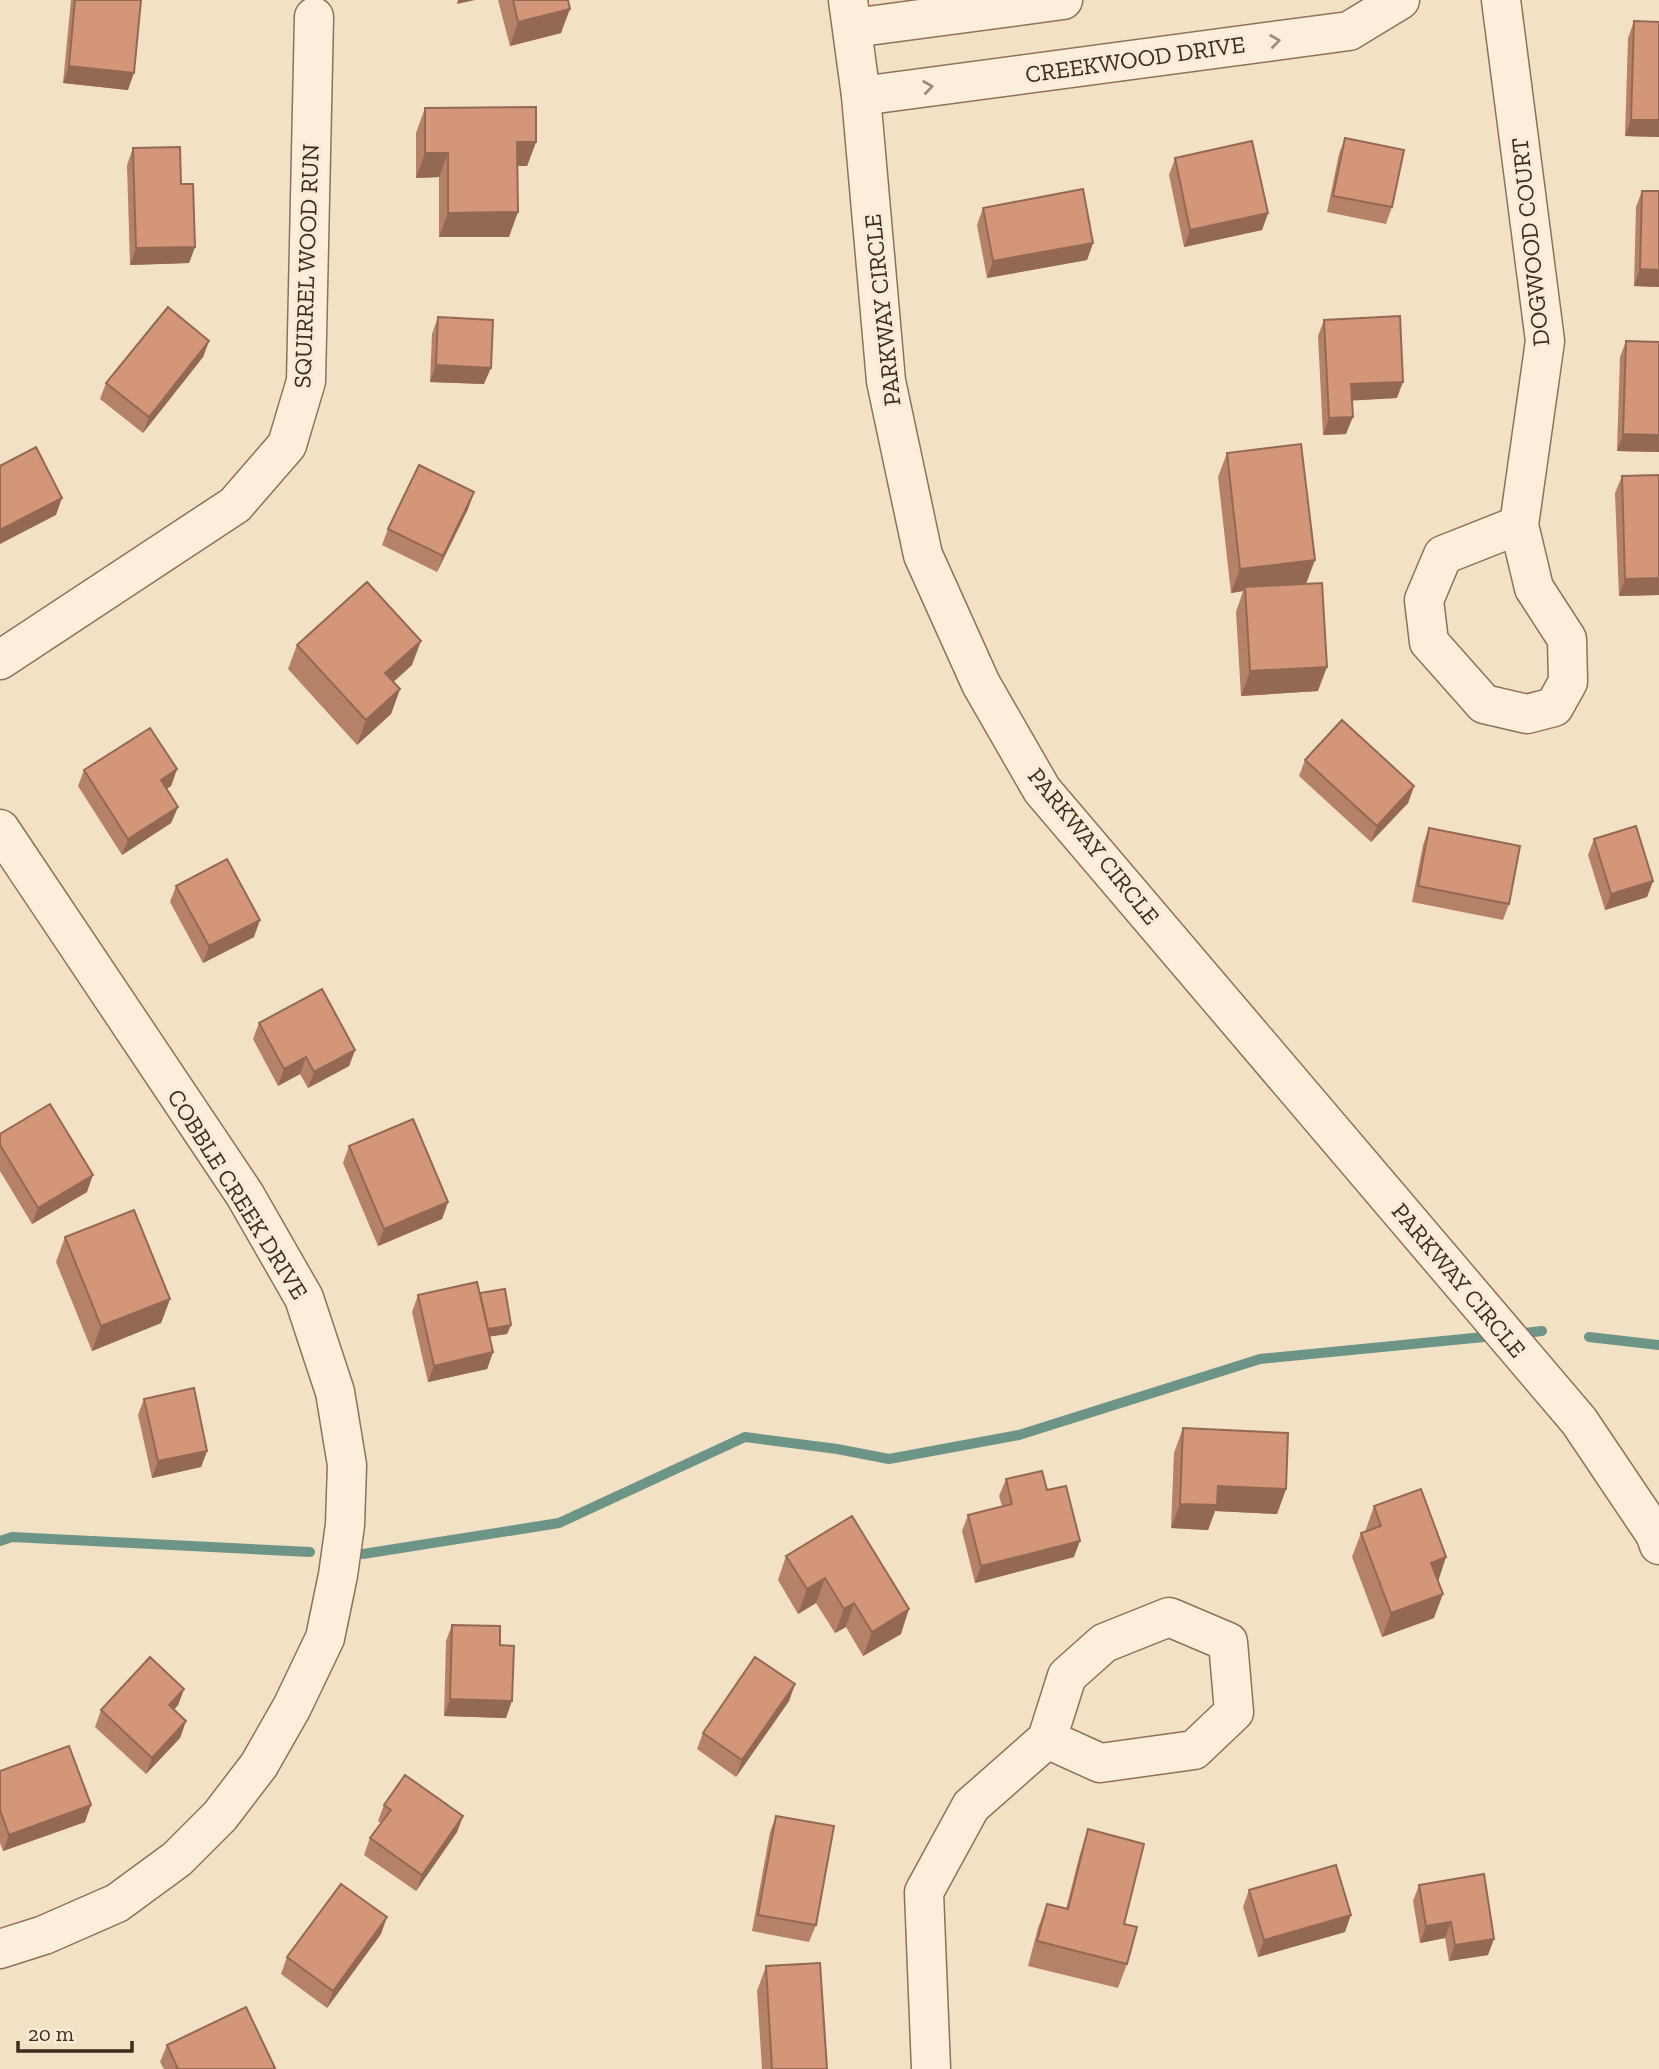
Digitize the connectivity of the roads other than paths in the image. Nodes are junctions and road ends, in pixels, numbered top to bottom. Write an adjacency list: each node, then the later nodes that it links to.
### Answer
1 (1063, 0): 4 (street)
2 (1400, 0): 6 (street, CREEKWOOD DRIVE, one-way to 2)
3 (1501, 0): 7 (street, DOGWOOD COURT)
4 (851, 14): 6 (street, PARKWAY CIRCLE)
5 (314, 17): 8 (street, SQUIRREL WOOD RUN)
6 (861, 96): 10 (street, PARKWAY CIRCLE)
7 (1519, 525): 7 (street, DOGWOOD COURT)
8 (0, 660)
9 (0, 829): 12 (street, COBBLE CREEK DRIVE)
10 (1659, 1545)
11 (1046, 1739): 11 (street); 13 (street)
12 (0, 1949)
13 (932, 2069)

